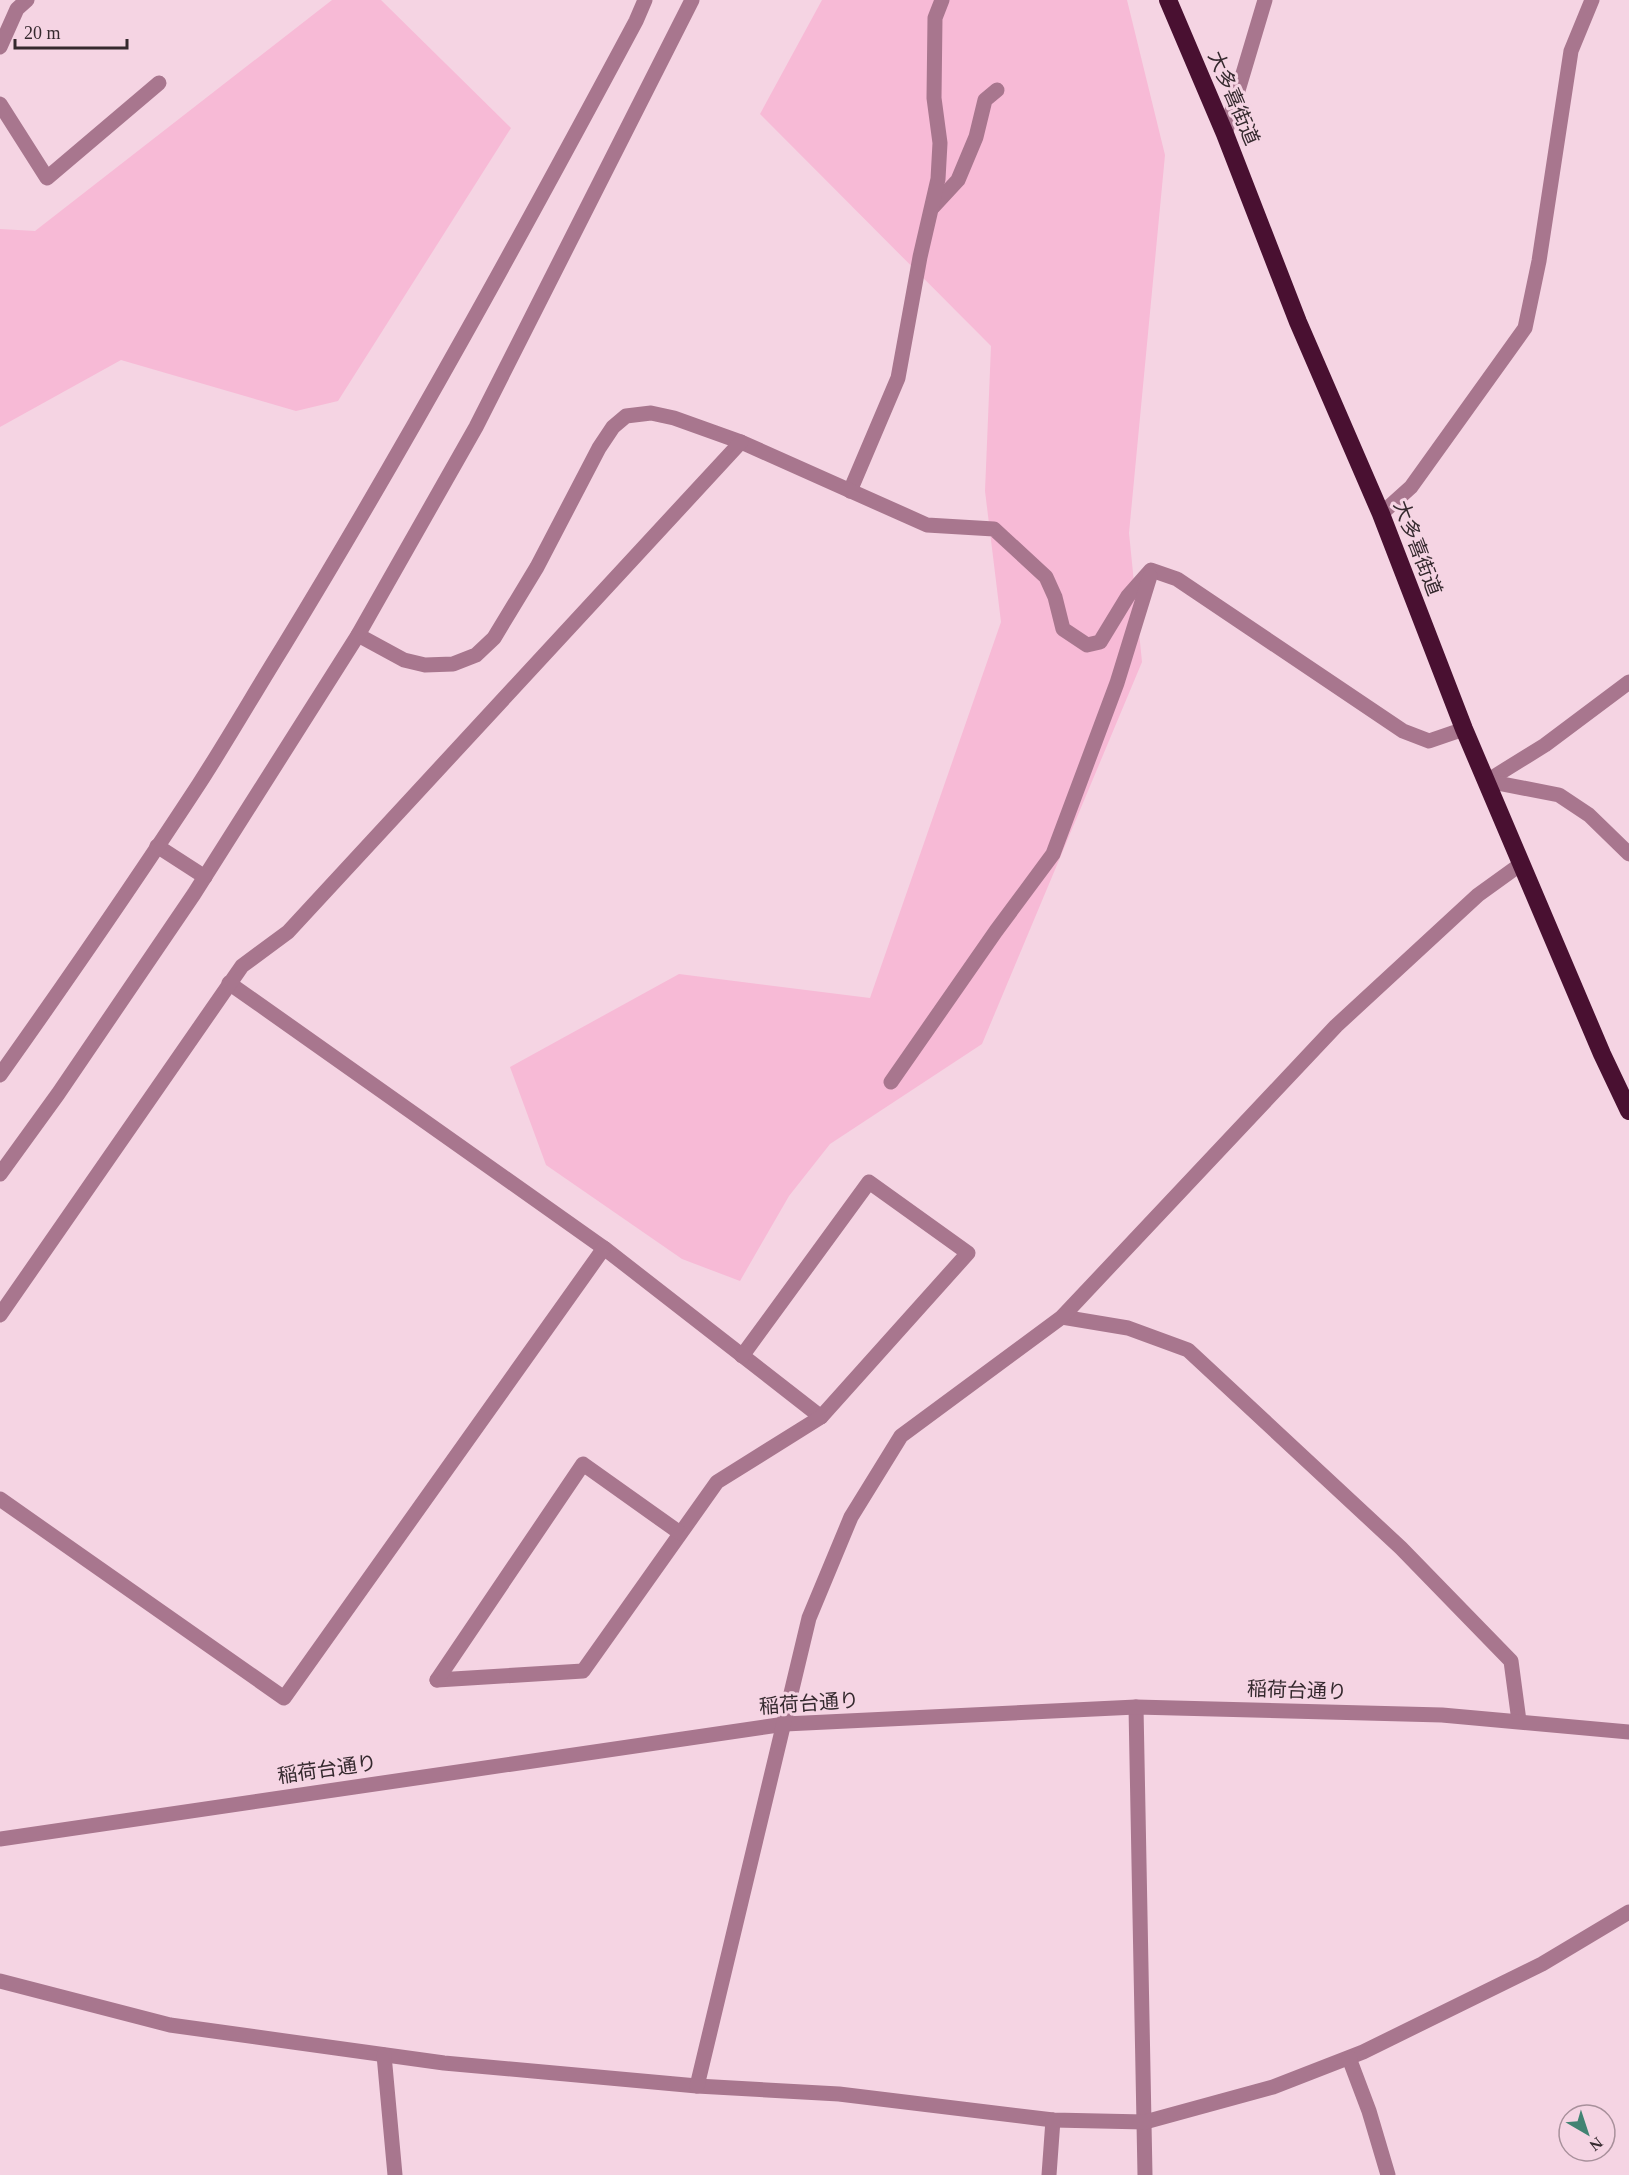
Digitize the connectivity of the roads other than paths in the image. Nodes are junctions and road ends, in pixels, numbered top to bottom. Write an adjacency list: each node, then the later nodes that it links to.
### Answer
1 (27, 0): 8 (street)
2 (645, 0): 22 (street)
3 (692, 0): 18 (street)
4 (942, 0): 13 (street)
5 (1168, 0): 12 (highway, 大多喜街道)
6 (1265, 0): 12 (street)
7 (1592, 0): 16 (street)
8 (0, 47)
9 (159, 83): 11 (street)
10 (997, 90): 13 (street)
11 (0, 104)
12 (1225, 134): 16 (highway, 大多喜街道)
13 (931, 210): 15 (street)
14 (741, 442): 15 (street); 18 (street); 26 (street)
15 (850, 491): 17 (street)
16 (1381, 514): 20 (highway, 大多喜街道)
17 (1151, 570): 20 (street); 28 (street)
18 (357, 635): 25 (street)
19 (1629, 682): 21 (street)
20 (1464, 729): 21 (highway, 大多喜街道)
21 (1486, 781): 23 (street); 24 (highway, 大多喜街道)
22 (157, 846): 25 (street); 27 (street)
23 (1629, 854)
24 (1521, 864): 29 (highway, 大多喜街道); 33 (street)
25 (205, 877): 30 (street)
26 (229, 983): 31 (street); 32 (street)
27 (0, 1075)
28 (891, 1082)
29 (1629, 1111)
30 (0, 1174)
31 (604, 1248): 34 (street); 36 (street)
32 (0, 1315)
33 (1062, 1317): 39 (street); 40 (street)
34 (742, 1356): 35 (street); 35 (street)
35 (820, 1418): 37 (street)
36 (0, 1498)
37 (680, 1533): 37 (street)
38 (1136, 1707): 39 (street, 稲荷台通り); 40 (street, 稲荷台通り); 49 (street)
39 (1519, 1721): 41 (street, 稲荷台通り)
40 (785, 1724): 42 (street, 稲荷台通り); 47 (street)
41 (1629, 1732)
42 (0, 1839)
43 (1629, 1912): 46 (street)
44 (0, 1981): 45 (street)
45 (384, 2055): 47 (street); 50 (street)
46 (1349, 2058): 49 (street); 53 (street)
47 (697, 2086): 48 (street)
48 (1053, 2120): 49 (street); 51 (street)
49 (1145, 2122): 52 (street)
50 (395, 2175)
51 (1048, 2175)
52 (1145, 2175)
53 (1388, 2175)

